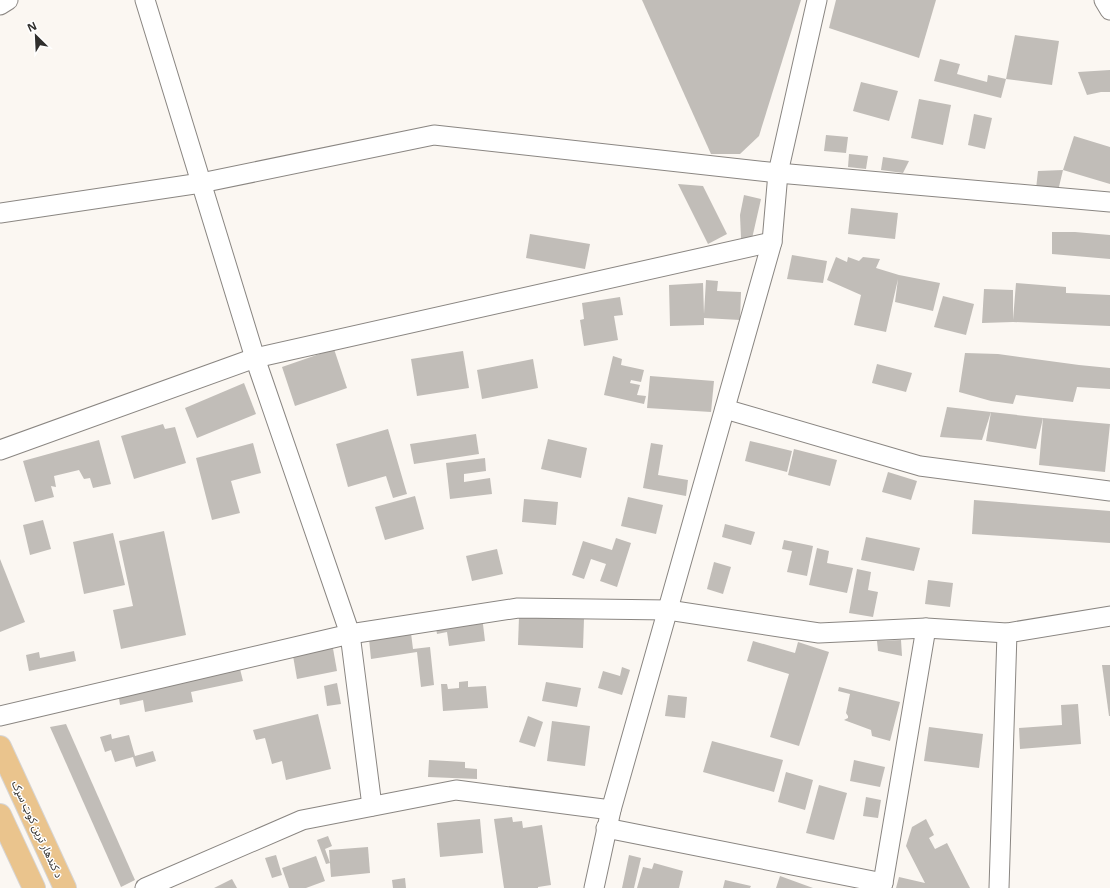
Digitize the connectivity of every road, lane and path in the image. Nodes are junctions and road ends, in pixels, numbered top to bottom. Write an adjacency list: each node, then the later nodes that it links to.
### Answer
1 (8, 0): 5 (street)
2 (145, 0): 8 (street)
3 (817, 0): 7 (street)
4 (1104, 0): 6 (street)
5 (0, 5)
6 (1110, 10)
7 (778, 173): 8 (street); 9 (street); 11 (street)
8 (201, 183): 10 (street); 12 (street)
9 (1110, 202)
10 (0, 213)
11 (772, 242): 12 (street); 13 (street)
12 (255, 358): 14 (street); 20 (street)
13 (725, 409): 15 (street); 16 (street)
14 (0, 450)
15 (1110, 491)
16 (668, 610): 18 (street); 20 (street); 25 (street)
17 (1110, 616): 19 (street)
18 (926, 628): 19 (street); 26 (street)
19 (1007, 632): 31 (street)
20 (350, 634): 21 (street); 23 (street)
21 (0, 716)
22 (0, 747): 28 (main road, د کندهار ترين کوټ سړک)
23 (372, 806): 25 (street); 29 (street)
24 (0, 815): 27 (main road)
25 (609, 819): 26 (street); 30 (street)
26 (882, 885)
27 (34, 888)
28 (65, 888)
29 (144, 888)
30 (594, 888)
31 (999, 888)

